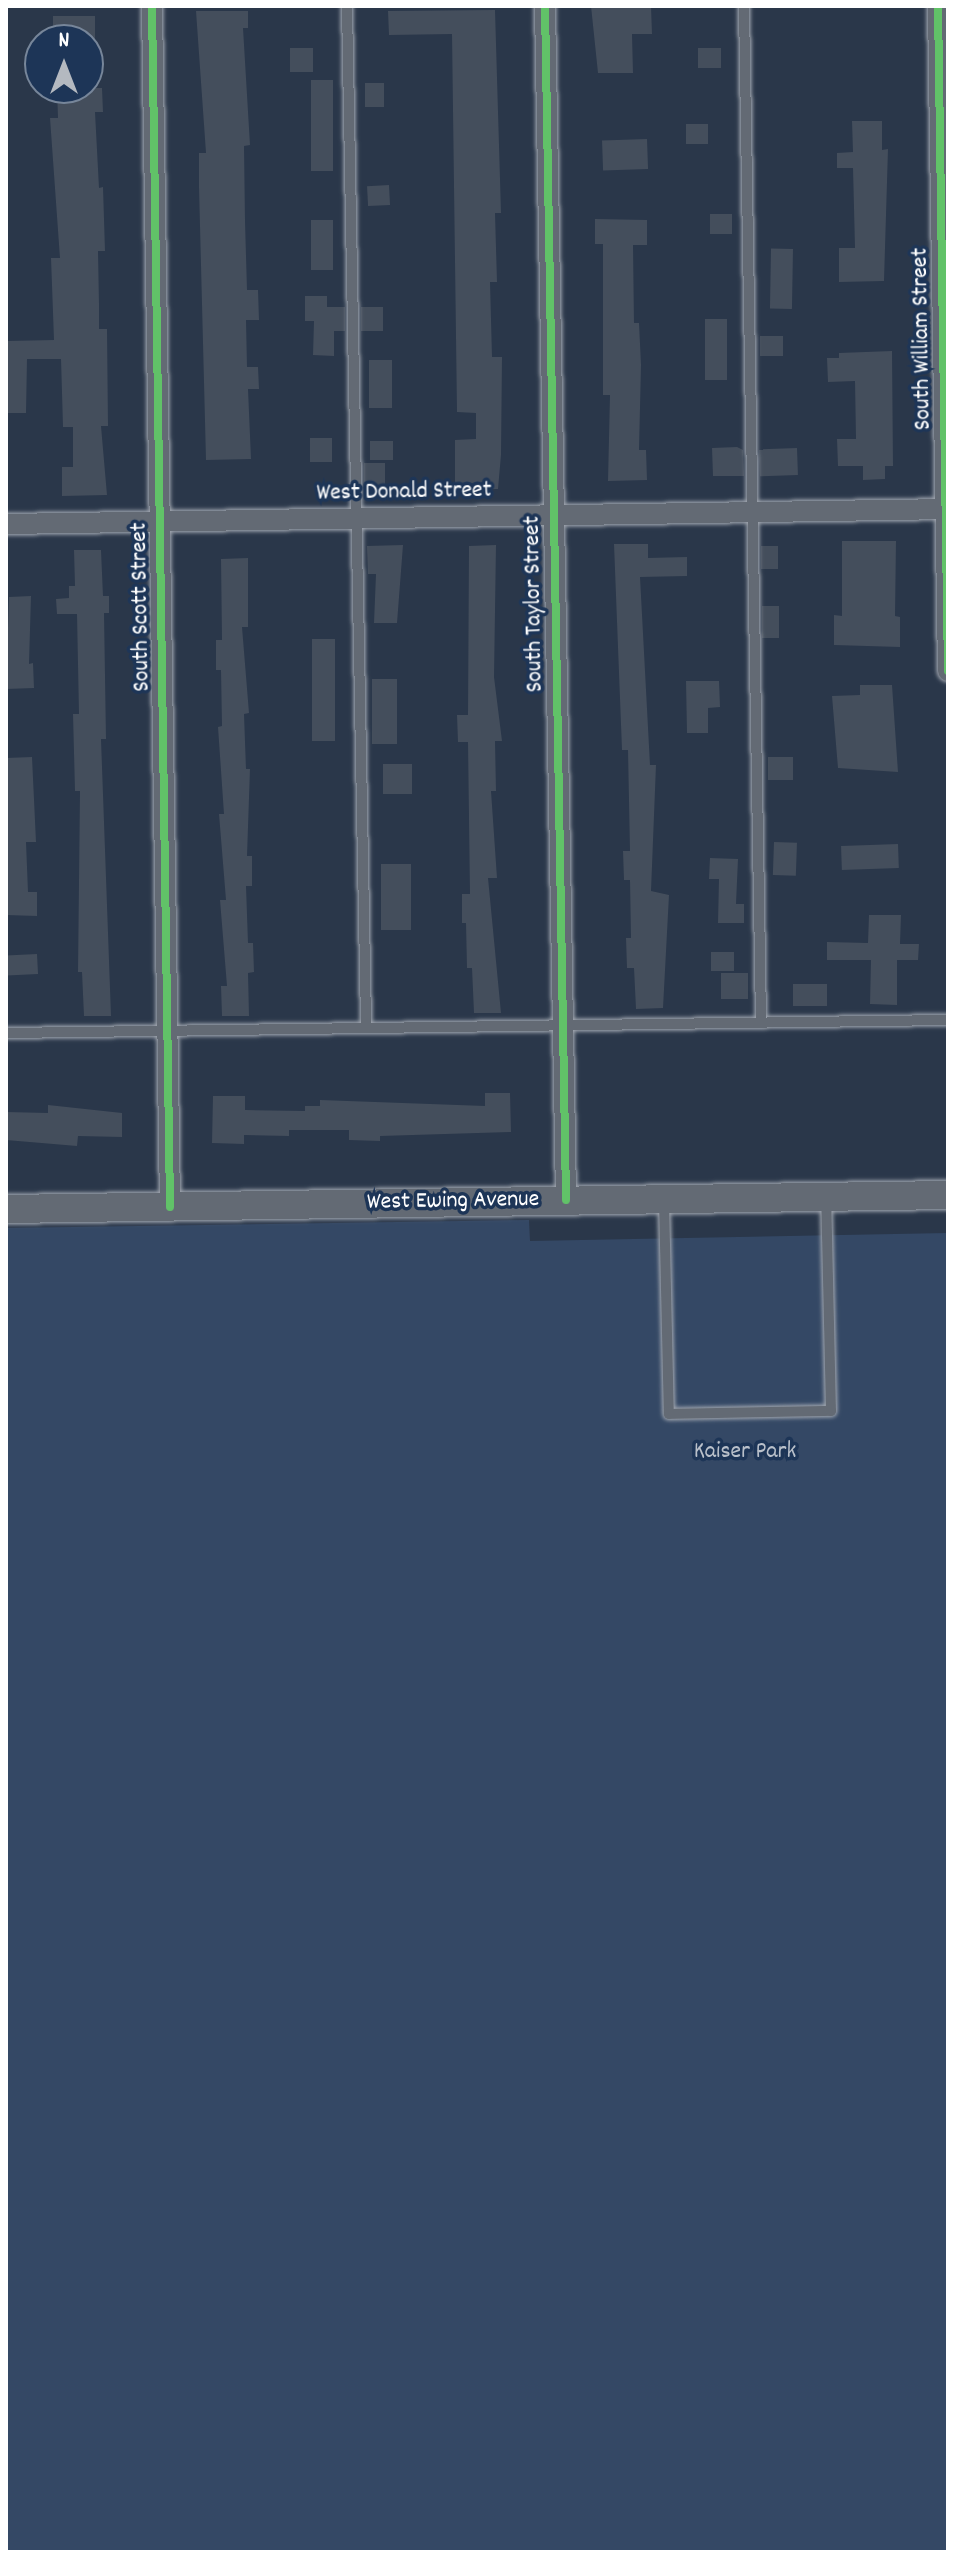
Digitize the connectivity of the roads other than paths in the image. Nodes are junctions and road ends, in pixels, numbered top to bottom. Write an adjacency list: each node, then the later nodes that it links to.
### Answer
1 (152, 6): 10 (street, South Scott Street)
2 (347, 6): 9 (lane)
3 (545, 6): 8 (street, South Taylor Street)
4 (744, 6): 7 (lane)
5 (938, 6): 6 (street, South William Street)
6 (947, 510): 7 (street, West Donald Street); 12 (street, South William Street)
7 (751, 512): 8 (street, West Donald Street); 14 (lane)
8 (553, 516): 9 (street, West Donald Street); 15 (street, South Taylor Street)
9 (355, 520): 10 (street, West Donald Street); 16 (lane)
10 (160, 523): 11 (street, West Donald Street); 17 (street, South Scott Street)
11 (6, 524)
12 (948, 671)
13 (948, 1020): 14 (lane)
14 (761, 1022): 15 (lane)
15 (563, 1025): 16 (lane); 22 (street, South Taylor Street)
16 (366, 1028): 17 (lane)
17 (169, 1031): 18 (lane); 23 (street, South Scott Street)
18 (6, 1033)
19 (948, 1195): 20 (street, West Ewing Avenue)
20 (826, 1196): 21 (street, West Ewing Avenue); 21 (lane)
21 (664, 1199): 22 (street, West Ewing Avenue)
22 (566, 1200): 23 (street, West Ewing Avenue)
23 (170, 1207): 24 (street, West Ewing Avenue)
24 (6, 1209)

